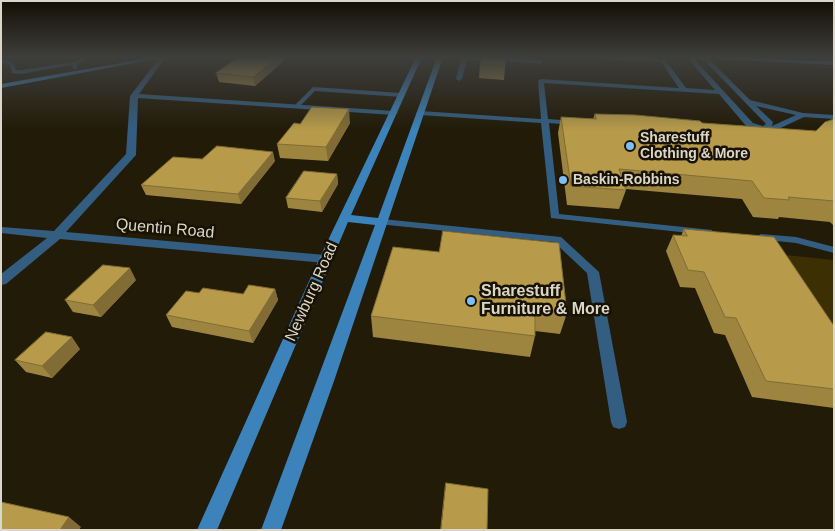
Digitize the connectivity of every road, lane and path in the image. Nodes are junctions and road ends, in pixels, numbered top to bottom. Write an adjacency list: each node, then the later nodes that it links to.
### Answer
1 (541, 81): 21 (lane)
2 (25, 82): 10 (main road)
3 (143, 82): 14 (street)
4 (408, 82): 13 (main road, Newburg Road)
5 (431, 82): 18 (main road)
6 (553, 82): 11 (lane)
7 (678, 82): 11 (lane)
8 (712, 82): 12 (lane)
9 (728, 82): 15 (lane)
10 (1, 86)
11 (684, 90): 12 (lane)
12 (721, 92): 23 (lane)
13 (402, 95): 16 (lane); 17 (main road, Newburg Road)
14 (134, 96): 16 (street); 30 (street)
15 (747, 101): 19 (lane); 23 (lane)
16 (297, 106): 17 (street)
17 (394, 113): 25 (main road, Newburg Road)
18 (420, 113): 21 (lane); 26 (main road)
19 (803, 115): 20 (lane); 23 (lane)
20 (834, 117)
21 (544, 120): 22 (lane); 27 (lane)
22 (584, 123)
23 (767, 130): 24 (lane)
24 (753, 135)
25 (345, 218): 26 (main road); 33 (main road, Newburg Road)
26 (382, 222): 27 (lane); 37 (main road)
27 (555, 228): 29 (lane); 35 (lane)
28 (1, 230): 30 (street, Quentin Road)
29 (718, 233)
30 (56, 236): 33 (street, Quentin Road); 34 (street)
31 (747, 236): 32 (lane)
32 (834, 250)
33 (326, 259): 36 (main road, Newburg Road)
34 (1, 281)
35 (619, 422)
36 (207, 530)
37 (271, 530)

